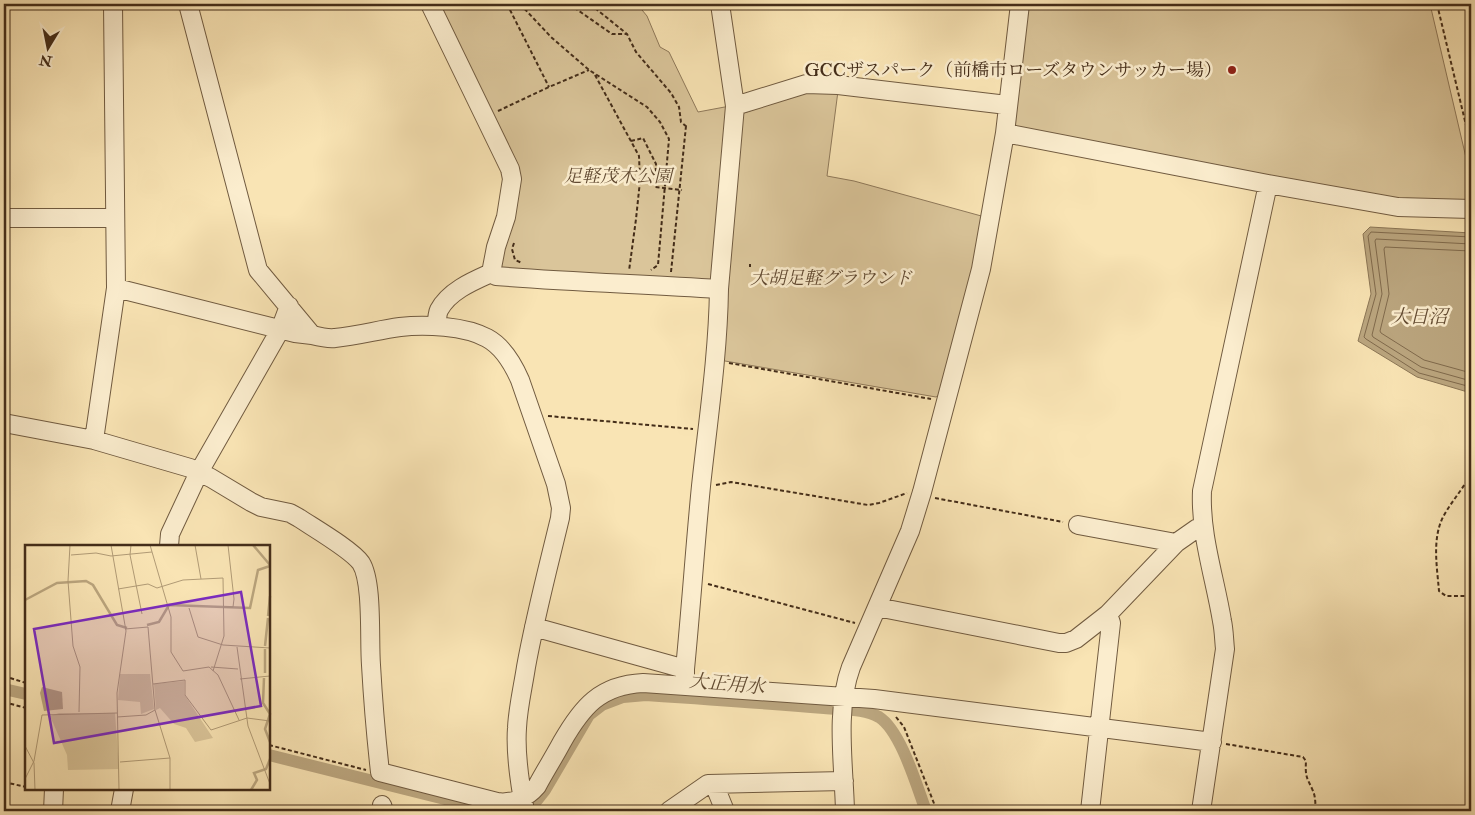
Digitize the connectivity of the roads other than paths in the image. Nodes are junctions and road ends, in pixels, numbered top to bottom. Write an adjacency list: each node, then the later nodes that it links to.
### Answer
1 (113, 4): 12 (street)
2 (188, 4): 16 (street)
3 (430, 4): 13 (street)
4 (720, 4): 7 (street)
5 (1020, 4): 6 (street)
6 (1008, 105): 7 (street); 8 (street)
7 (735, 106): 15 (street)
8 (1005, 133): 9 (street); 27 (street)
9 (1268, 184): 10 (street); 24 (street)
10 (1471, 210)
11 (4, 218): 12 (street)
12 (115, 218): 14 (street)
13 (491, 273): 15 (street); 17 (street)
14 (116, 288): 18 (street); 21 (street)
15 (719, 289): 30 (street)
16 (289, 306): 18 (street); 19 (street)
17 (437, 326): 19 (street); 29 (street)
18 (280, 330): 19 (street); 22 (street)
19 (312, 335)
20 (4, 427): 21 (street)
21 (94, 440): 22 (street)
22 (199, 472): 26 (street); 38 (street)
23 (1078, 525): 25 (street)
24 (1203, 528): 25 (street); 33 (street)
25 (1176, 543): 28 (street)
26 (169, 545)
27 (877, 607): 28 (street); 31 (street)
28 (1108, 614): 32 (street)
29 (534, 627): 30 (street); 38 (street)
30 (685, 677): 31 (street); 38 (street)
31 (844, 700): 32 (street); 34 (street)
32 (1099, 727): 33 (street); 44 (street)
33 (1212, 742): 45 (street)
34 (844, 781): 35 (street); 43 (street)
35 (714, 784): 41 (street); 42 (street)
36 (54, 790): 39 (street)
37 (124, 790): 40 (street)
38 (524, 804)
39 (53, 811)
40 (120, 811)
41 (669, 811)
42 (725, 811)
43 (845, 811)
44 (1090, 811)
45 (1201, 811)

